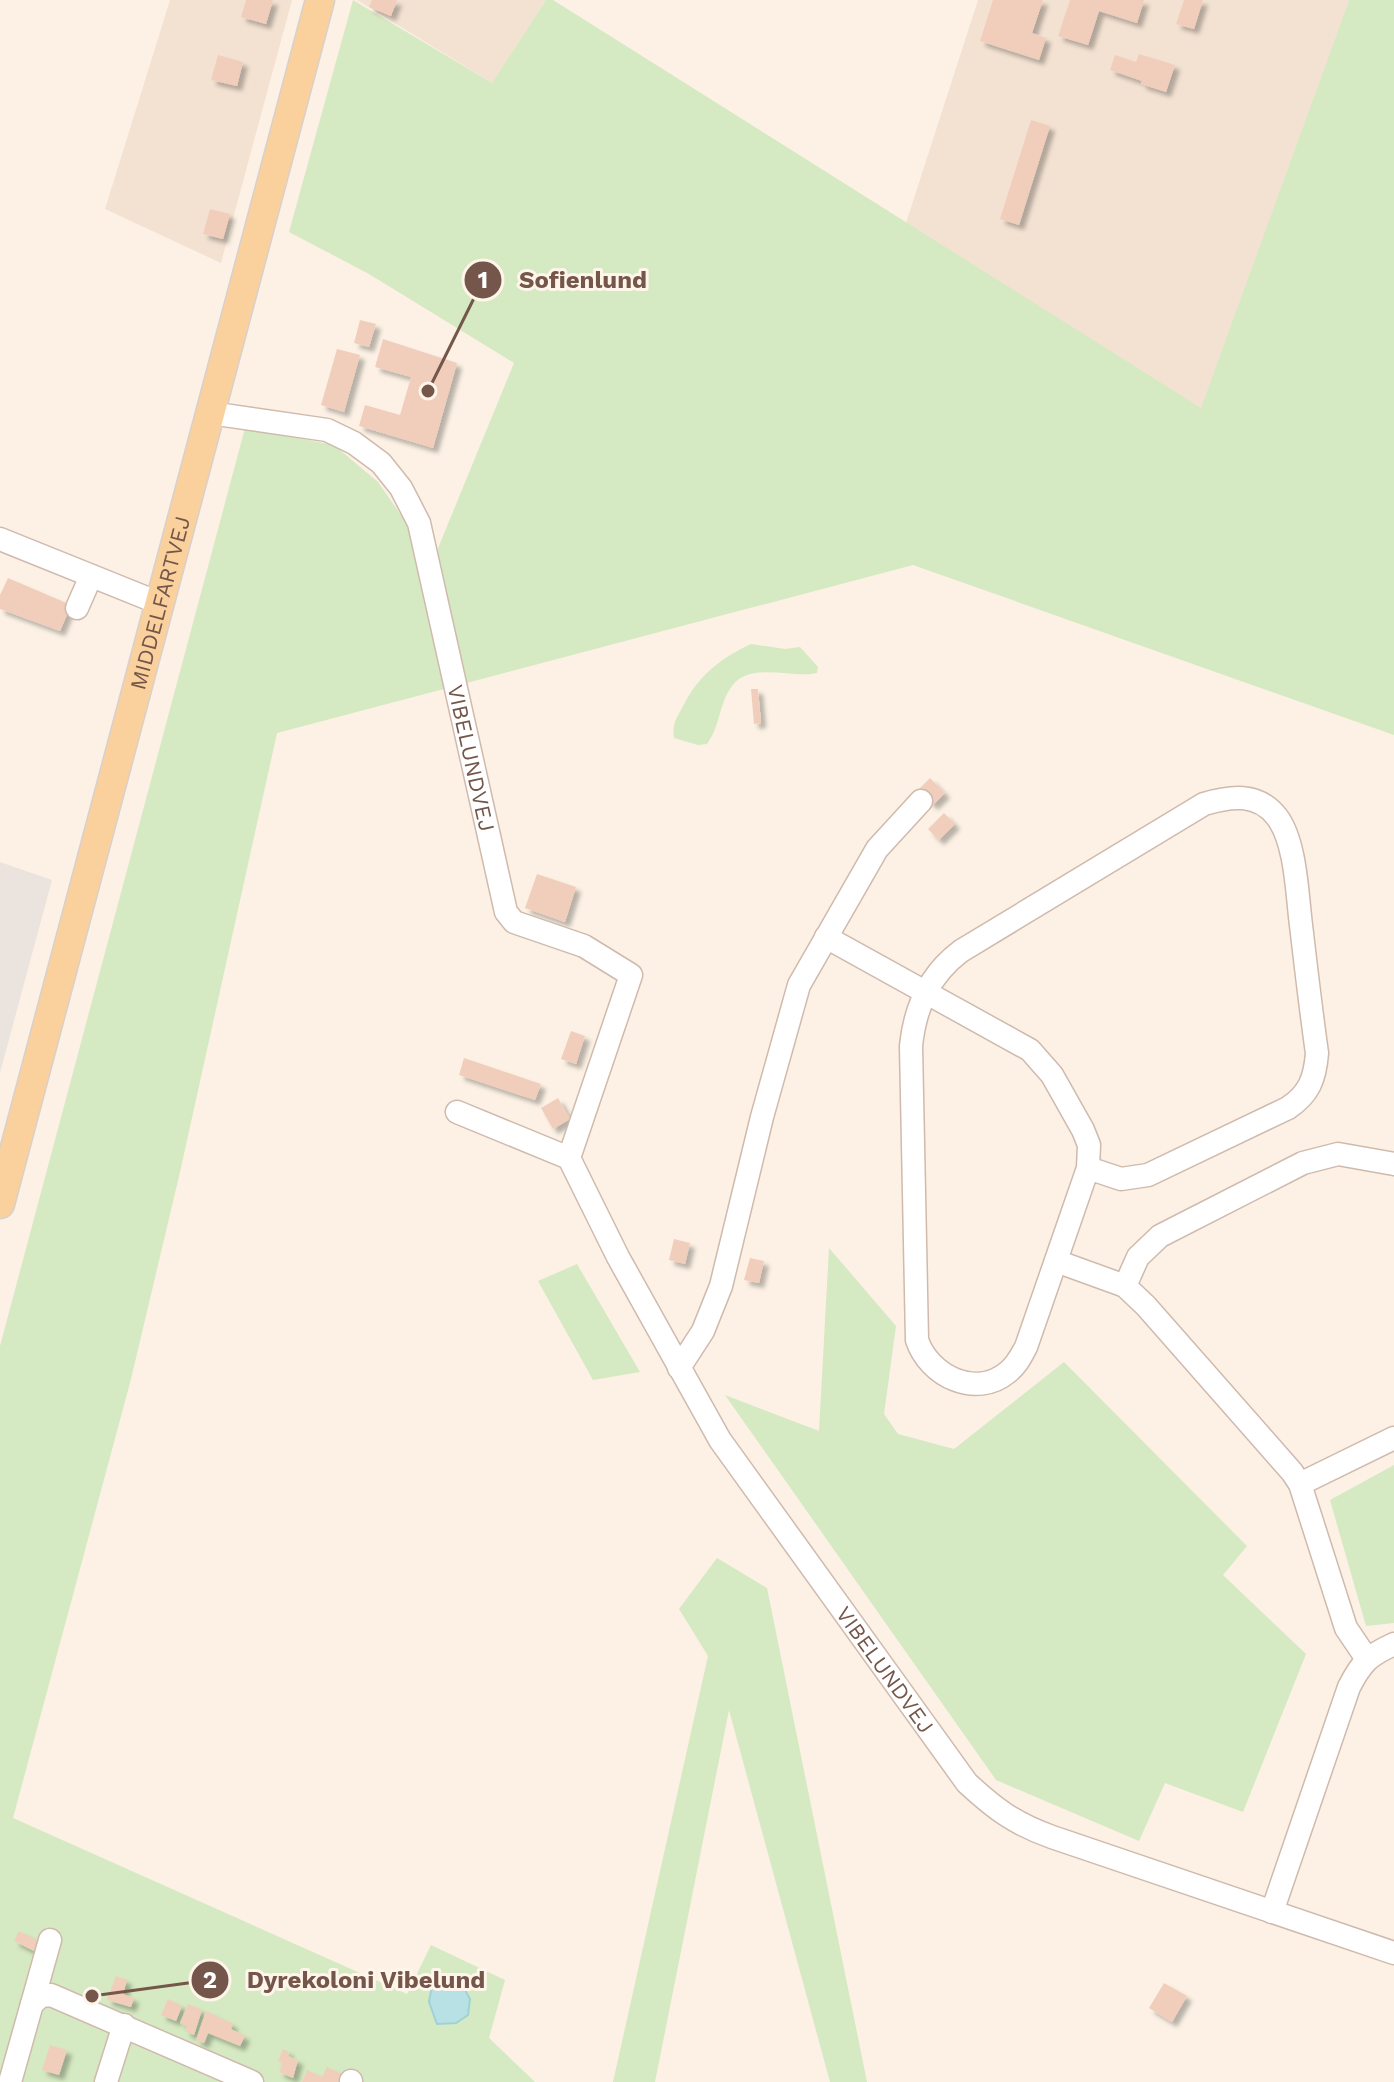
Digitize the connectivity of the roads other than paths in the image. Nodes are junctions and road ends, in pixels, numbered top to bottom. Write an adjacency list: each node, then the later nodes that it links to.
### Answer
1 (320, 0): 2 (main road, MIDDELFARTVEJ)
2 (210, 413): 5 (main road, MIDDELFARTVEJ); 11 (street, VIBELUNDVEJ)
3 (0, 539): 4 (street)
4 (91, 576): 5 (street); 6 (street)
5 (159, 603): 14 (main road, MIDDELFARTVEJ)
6 (77, 608)
7 (921, 801): 8 (street)
8 (826, 937): 9 (street); 17 (street)
9 (925, 991): 13 (street); 13 (street); 15 (street)
10 (457, 1112): 11 (street)
11 (569, 1158): 17 (street, VIBELUNDVEJ)
12 (1394, 1164): 16 (street)
13 (1088, 1168): 15 (street)
14 (0, 1204)
15 (1056, 1261): 16 (street)
16 (1125, 1286): 19 (street)
17 (679, 1368): 22 (street, VIBELUNDVEJ)
18 (1394, 1438): 19 (street)
19 (1300, 1484): 21 (street)
20 (1394, 1644): 21 (street)
21 (1367, 1659): 22 (street)
22 (1272, 1912): 24 (street, VIBELUNDVEJ)
23 (50, 1940): 25 (street)
24 (1394, 1953)
25 (32, 2004): 26 (street); 28 (street)
26 (124, 2025): 27 (street); 29 (street)
27 (230, 2077): 30 (street)
28 (10, 2082)
29 (106, 2082)
30 (252, 2082)

